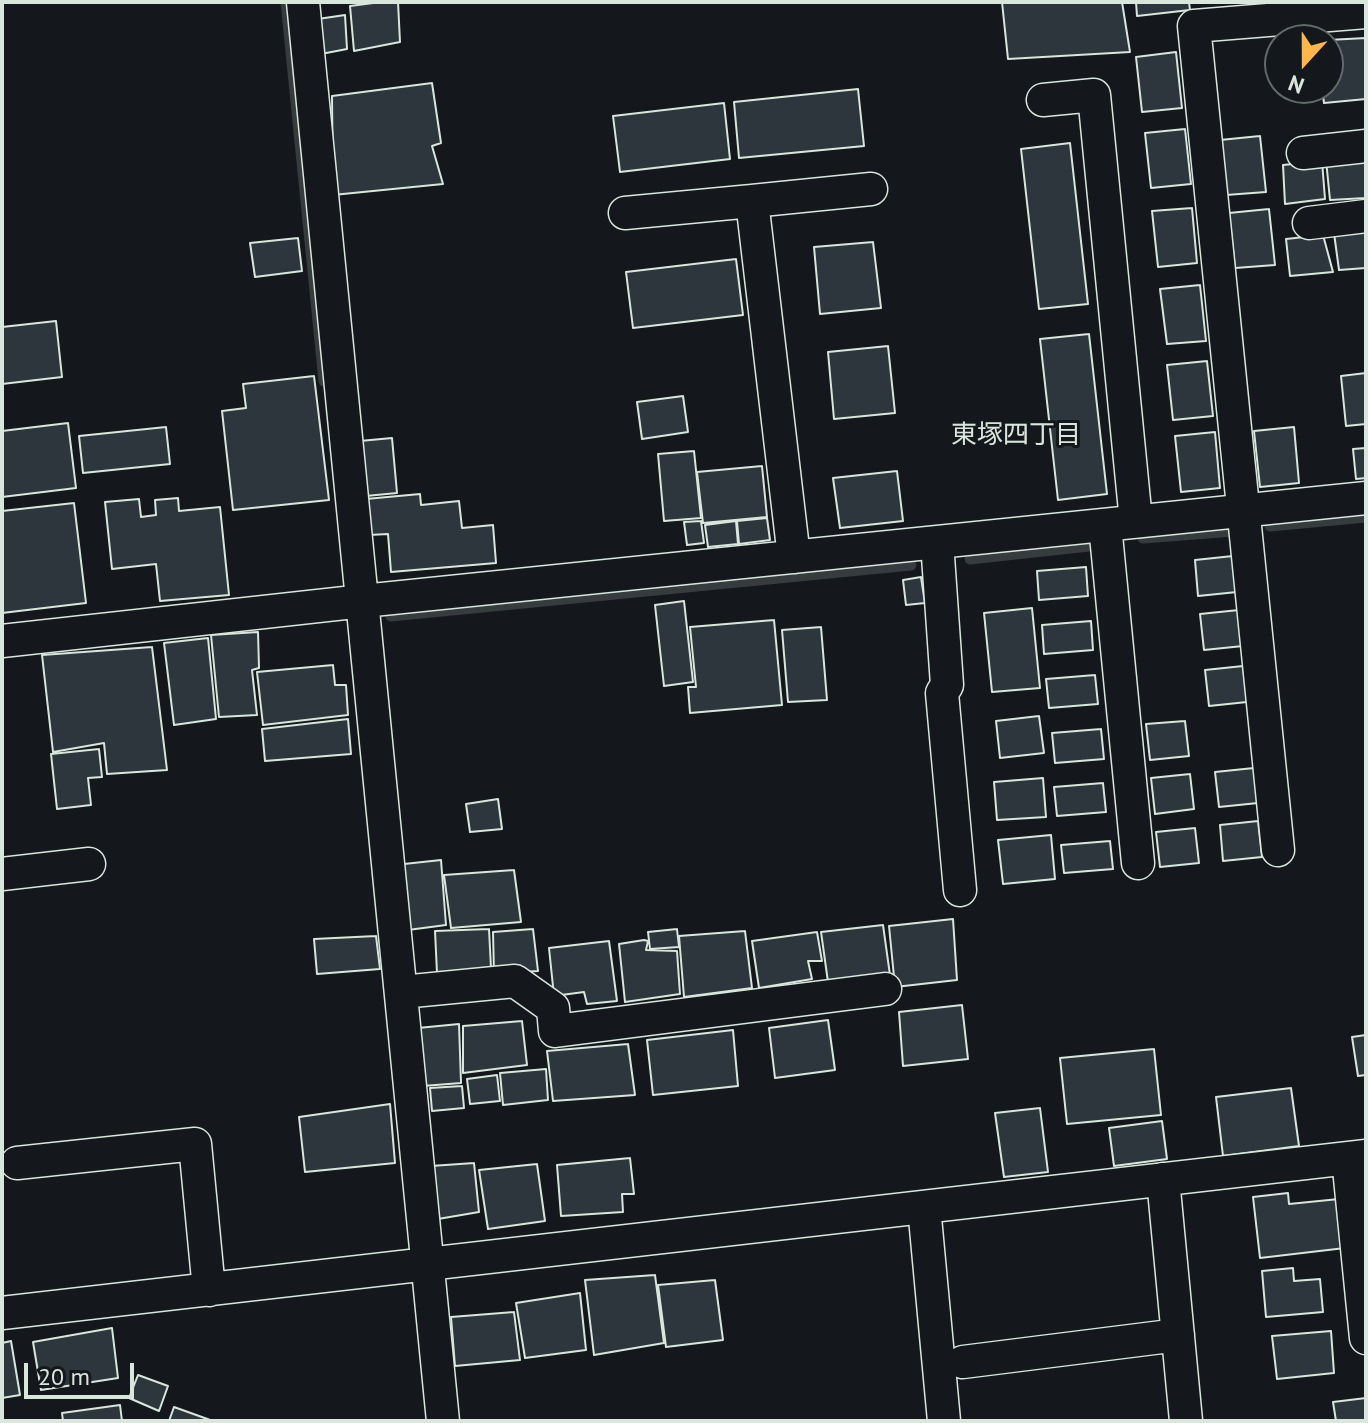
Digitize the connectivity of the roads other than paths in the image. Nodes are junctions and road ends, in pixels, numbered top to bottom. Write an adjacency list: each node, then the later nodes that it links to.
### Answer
1 (303, 2): 16 (street)
2 (1366, 12): 12 (street)
3 (1043, 100): 13 (street)
4 (1366, 146): 5 (street)
5 (1303, 153)
6 (871, 189): 7 (street)
7 (752, 201): 8 (street); 15 (street)
8 (625, 213)
9 (1366, 216): 10 (street)
10 (1309, 223)
11 (1366, 498): 12 (street)
12 (1245, 512): 13 (street); 18 (street)
13 (1120, 523): 14 (street); 19 (street)
14 (937, 542): 15 (street); 22 (street)
15 (794, 557): 16 (street)
16 (363, 601): 17 (street); 24 (street)
17 (2, 641)
18 (1278, 850)
19 (1138, 863)
20 (89, 864): 21 (street)
21 (2, 874)
22 (960, 890)
23 (885, 989): 24 (street)
24 (402, 992): 29 (street)
25 (1357, 1157): 27 (street); 33 (street)
26 (17, 1163): 30 (street)
27 (1163, 1179): 28 (street); 32 (street)
28 (924, 1207): 29 (street); 36 (street)
29 (429, 1265): 30 (street); 35 (street)
30 (209, 1290): 31 (street)
31 (2, 1313)
32 (1178, 1335): 34 (street); 37 (street)
33 (1366, 1338)
34 (963, 1362)
35 (443, 1421)
36 (944, 1421)
37 (1186, 1421)

